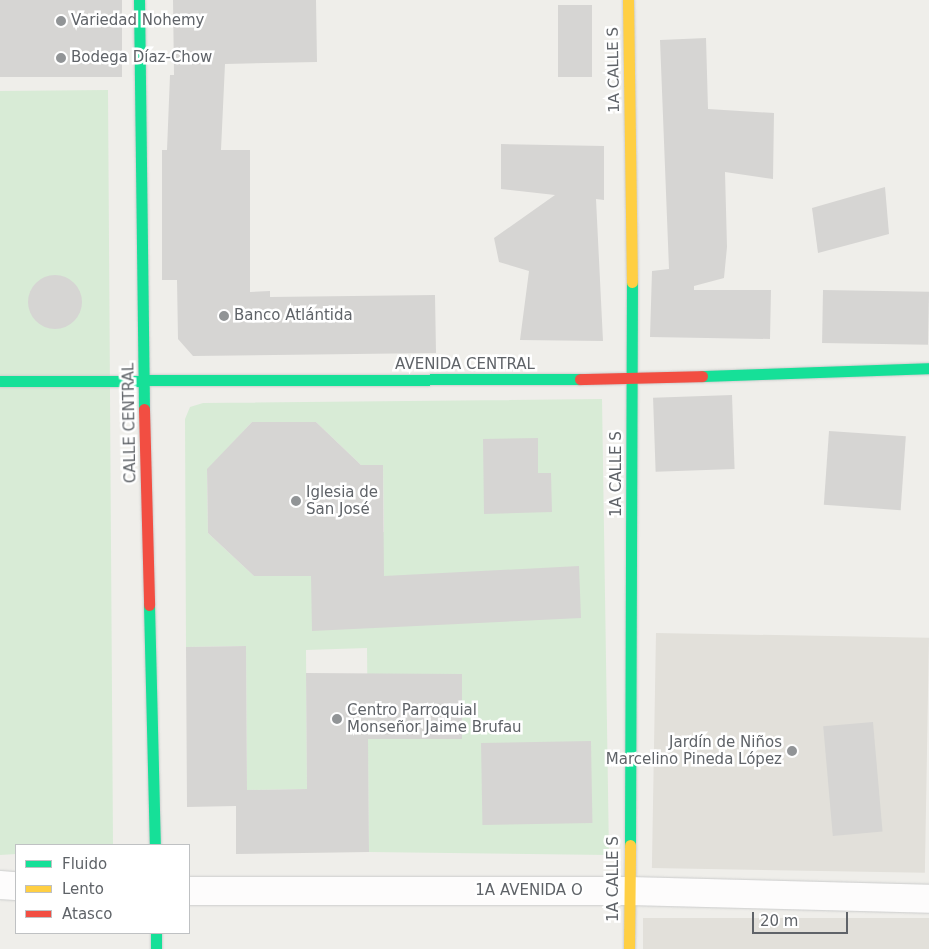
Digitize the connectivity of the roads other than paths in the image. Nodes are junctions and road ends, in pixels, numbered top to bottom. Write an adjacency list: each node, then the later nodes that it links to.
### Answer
1 (139, 0): 6 (street, CALLE CENTRAL)
2 (628, 0): 4 (street, 1A CALLE S)
3 (929, 368): 4 (street, AVENIDA CENTRAL)
4 (633, 379): 6 (street, AVENIDA CENTRAL); 10 (street, 1A CALLE S)
5 (0, 381): 6 (street, AVENIDA CENTRAL)
6 (143, 381): 7 (street, CALLE CENTRAL)
7 (155, 844)
8 (0, 885): 9 (street)
9 (15, 886)
10 (629, 891): 11 (street, 1A AVENIDA O); 12 (street, 1A AVENIDA O); 15 (street, 1A CALLE S)
11 (190, 892)
12 (929, 899)
13 (156, 934): 14 (street)
14 (156, 949)
15 (629, 949)

